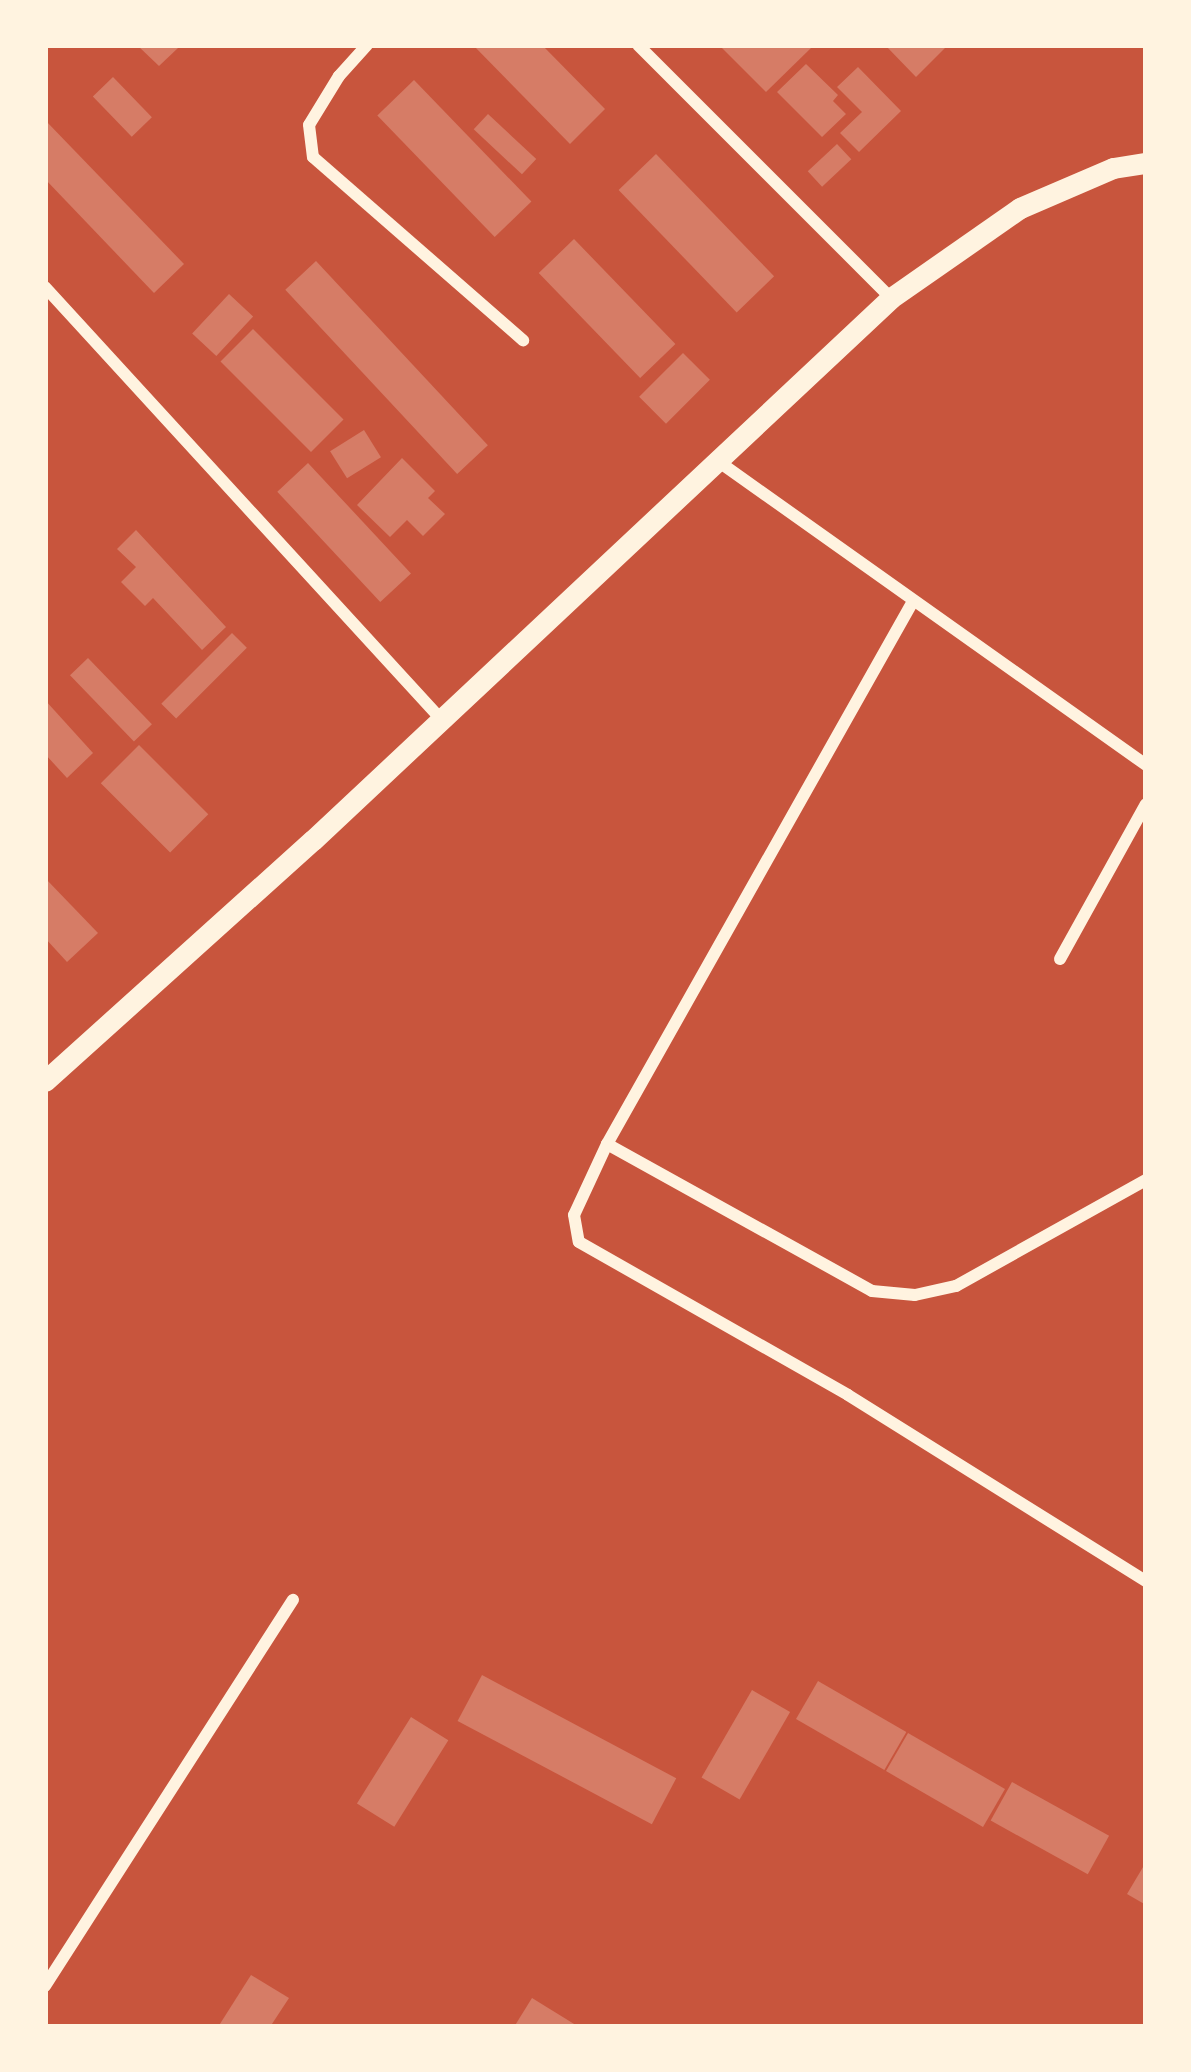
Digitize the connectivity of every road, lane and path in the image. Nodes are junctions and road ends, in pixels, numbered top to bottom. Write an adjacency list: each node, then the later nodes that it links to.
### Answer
1 (367, 45): 6 (street)
2 (638, 45): 5 (street)
3 (1146, 163): 5 (street)
4 (45, 287): 9 (street)
5 (891, 298): 7 (street)
6 (523, 340)
7 (714, 459): 8 (street); 9 (street)
8 (912, 603): 10 (street); 14 (street)
9 (440, 718): 13 (street)
10 (1146, 765)
11 (1146, 804): 12 (street)
12 (1060, 959)
13 (45, 1081)
14 (607, 1144): 15 (street); 16 (street)
15 (1146, 1180)
16 (1146, 1581)
17 (293, 1600): 18 (street)
18 (45, 1986)

